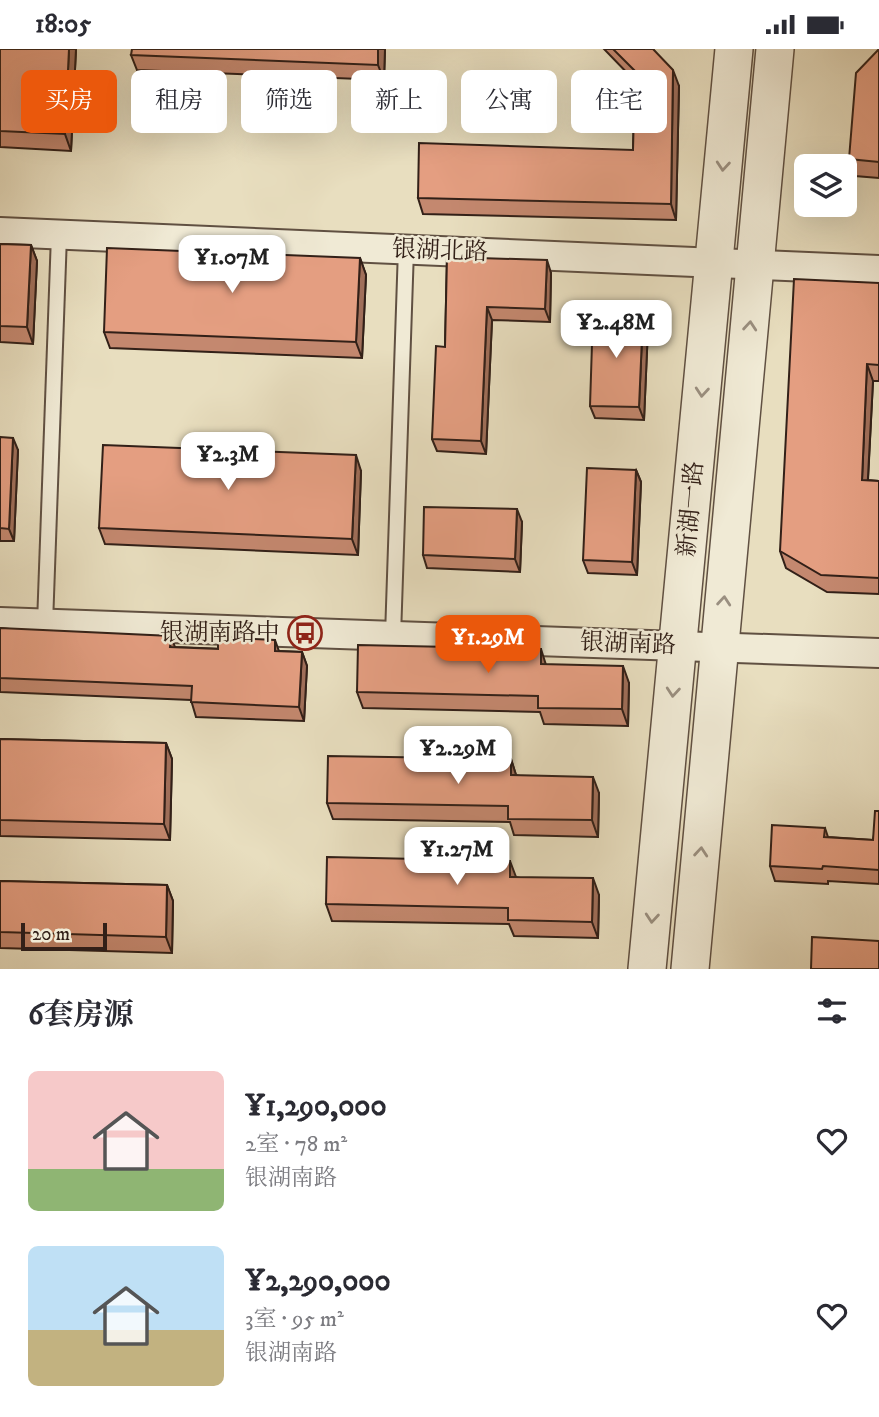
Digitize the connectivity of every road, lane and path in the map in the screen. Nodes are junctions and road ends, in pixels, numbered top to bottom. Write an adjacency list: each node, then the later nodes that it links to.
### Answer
1 (733, 51): 6 (street, 新湖一路, one-way to 6)
2 (777, 52): 7 (street, 新湖一路)
3 (0, 232): 4 (street, 银湖北路)
4 (59, 235): 5 (street, 银湖北路); 10 (lane)
5 (406, 249): 6 (street, 银湖北路); 11 (lane)
6 (714, 263): 7 (street, 银湖北路); 12 (street, 新湖一路, one-way to 12)
7 (755, 265): 8 (street, 银湖北路); 13 (street, 新湖一路, one-way to 7)
8 (879, 270)
9 (0, 622): 10 (street, 银湖南路)
10 (45, 624): 11 (street, 银湖南路)
11 (393, 636): 12 (street, 银湖南路)
12 (678, 646): 13 (street, 银湖南路); 15 (street, 新湖一路, one-way to 15)
13 (720, 648): 14 (street, 银湖南路); 16 (street, 新湖一路, one-way to 13)
14 (879, 653)
15 (647, 969)
16 (690, 969)

